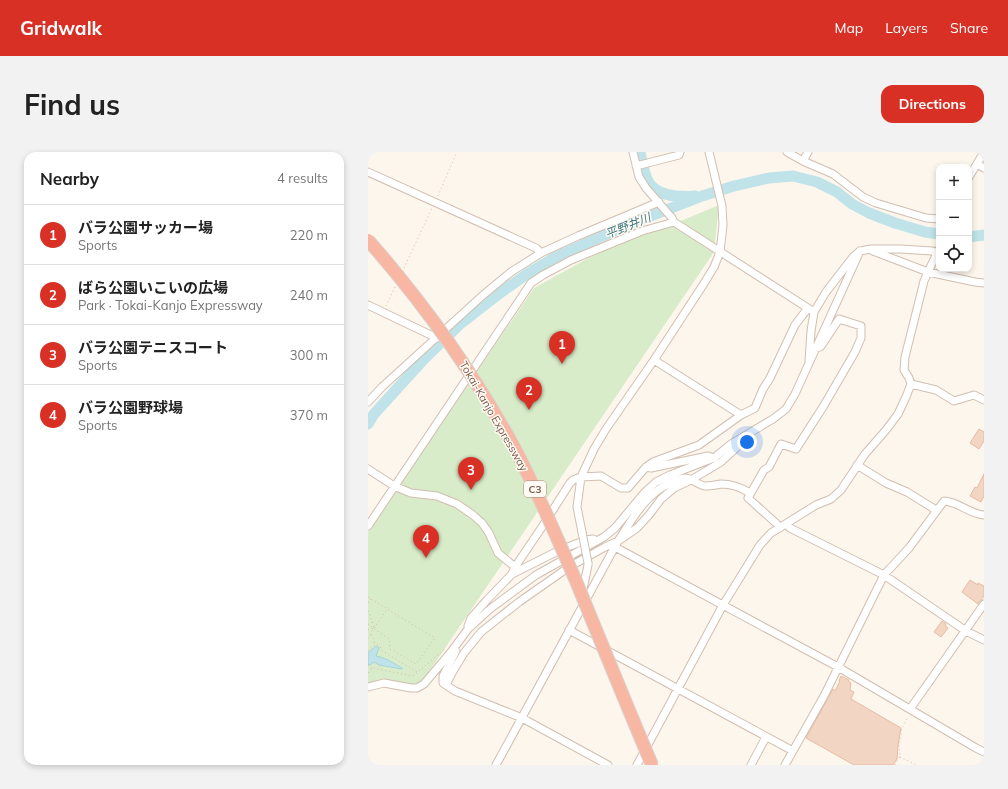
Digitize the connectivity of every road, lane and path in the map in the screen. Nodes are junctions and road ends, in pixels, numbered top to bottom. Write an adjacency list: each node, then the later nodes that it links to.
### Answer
1 (457, 152): 14 (path)
2 (633, 152): 10 (street)
3 (680, 152): 10 (street)
4 (709, 152): 22 (street)
5 (787, 152): 8 (street)
6 (808, 152): 8 (street)
7 (984, 152): 9 (street)
8 (803, 161): 16 (street)
9 (977, 164): 11 (street); 13 (street)
10 (638, 166): 15 (street)
11 (984, 168)
12 (368, 172): 14 (street)
13 (972, 172)
14 (435, 202): 23 (street); 25 (path)
15 (660, 203): 17 (street); 23 (street)
16 (936, 219)
17 (673, 220): 22 (street); 47 (street)
18 (368, 240): 99 (highway, Tokai-Kanjo Expressway / C3, bridge)
19 (871, 249): 20 (street); 21 (street); 26 (street)
20 (860, 251): 30 (street); 33 (street)
21 (936, 251)
22 (720, 252): 30 (street); 34 (street)
23 (541, 253): 32 (street)
24 (936, 255): 26 (street)
25 (402, 271)
26 (928, 272): 27 (street); 36 (street)
27 (984, 283)
28 (396, 285): 31 (path)
29 (368, 305): 31 (street)
30 (811, 310): 35 (street); 39 (street)
31 (383, 312): 32 (street)
32 (437, 338): 38 (street)
33 (816, 348): 35 (street); 48 (street)
34 (654, 360): 39 (street); 45 (street)
35 (809, 365): 40 (street)
36 (911, 384): 37 (street); 42 (street)
37 (984, 400)
38 (368, 402)
39 (741, 415): 43 (street)
40 (749, 434): 41 (street); 46 (street)
41 (714, 458): 43 (street); 49 (street)
42 (857, 465): 50 (street); 53 (street)
43 (646, 467): 45 (street)
44 (368, 469): 47 (street)
45 (581, 477): 56 (street); 66 (street, bridge)
46 (691, 480): 48 (street); 49 (street); 55 (street)
47 (394, 486): 52 (street); 56 (street)
48 (750, 493): 53 (street)
49 (647, 494): 54 (street); 55 (street)
50 (936, 510): 51 (street); 58 (street)
51 (984, 515)
52 (368, 526)
53 (783, 526): 58 (street); 63 (street)
54 (597, 541): 57 (street); 69 (street)
55 (616, 544): 63 (street); 66 (street); 86 (street)
56 (515, 567): 57 (street)
57 (512, 574): 69 (street)
58 (884, 575): 72 (street); 81 (street)
59 (368, 597): 60 (path)
60 (371, 599): 61 (path); 64 (path)
61 (368, 603)
62 (984, 604): 72 (street)
63 (723, 605): 81 (street); 88 (street)
64 (387, 609): 68 (path); 68 (path)
65 (368, 611): 68 (path)
66 (578, 615): 71 (street)
67 (368, 624): 68 (path)
68 (375, 628): 70 (path); 73 (path)
69 (468, 628): 74 (street)
70 (368, 630)
71 (570, 630): 88 (street); 91 (street)
72 (966, 630): 76 (street); 90 (street)
73 (371, 634): 75 (path); 77 (path)
74 (462, 636): 85 (street); 86 (street)
75 (368, 638)
76 (984, 640)
77 (374, 645): 79 (path); 83 (path)
78 (448, 646): 83 (path)
79 (368, 651)
80 (368, 666): 82 (path)
81 (838, 667): 90 (street); 93 (street)
82 (372, 668): 83 (path); 84 (path)
83 (417, 672)
84 (368, 673)
85 (378, 685): 87 (street); 89 (street)
86 (446, 685): 91 (street)
87 (368, 687)
88 (677, 689): 92 (street); 98 (street)
89 (368, 693)
90 (910, 709): 94 (street); 95 (path)
91 (522, 718): 96 (street); 97 (street)
92 (766, 737): 93 (street); 100 (street)
93 (793, 751): 101 (street)
94 (984, 752)
95 (900, 756): 102 (path); 103 (path)
96 (496, 765)
97 (608, 765)
98 (637, 765)
99 (652, 765)
100 (751, 765)
101 (786, 765)
102 (895, 765)
103 (916, 765)

